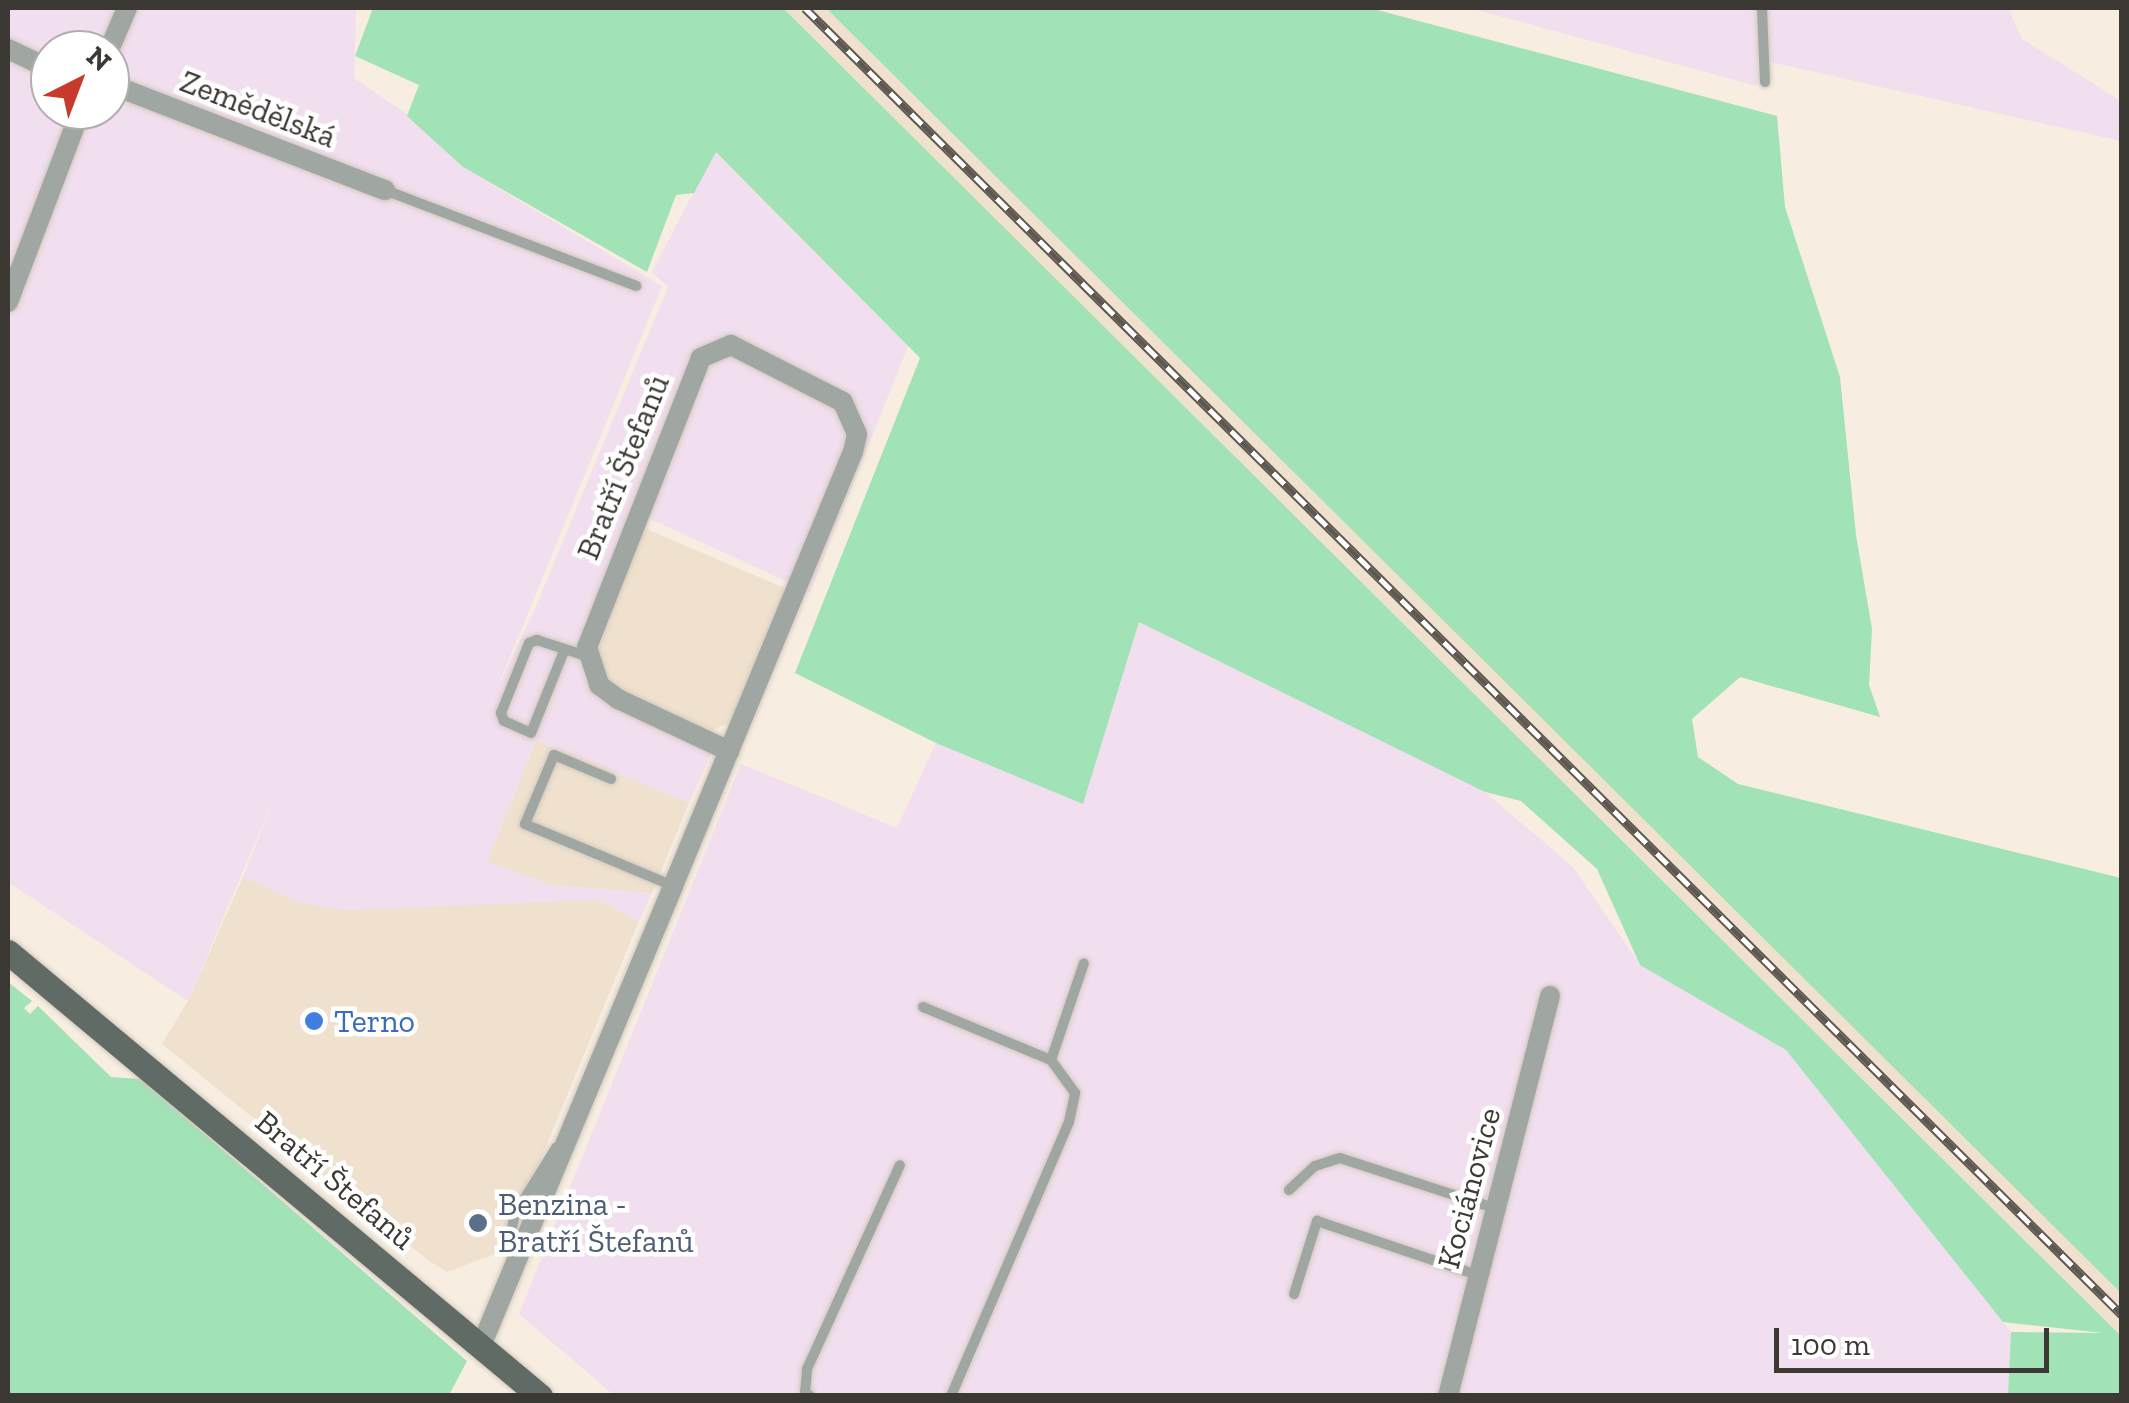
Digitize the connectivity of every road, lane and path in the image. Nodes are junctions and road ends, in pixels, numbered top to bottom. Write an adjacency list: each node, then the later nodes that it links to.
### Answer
1 (1762, 8): 2 (lane)
2 (1765, 82)
3 (130, 92): 5 (street, Zemědělská)
4 (72, 130): 7 (street)
5 (385, 190): 6 (lane)
6 (636, 286)
7 (8, 302)
8 (564, 650): 8 (lane); 9 (lane)
9 (590, 657): 10 (street); 10 (street, Bratří Štefanů)
10 (729, 750): 12 (street, Bratří Štefanů)
11 (611, 779): 12 (lane)
12 (673, 886): 23 (street, Bratří Štefanů)
13 (8, 952): 23 (main road, Bratří Štefanů)
14 (1084, 963): 17 (lane)
15 (1550, 996): 20 (street, Kociánovice)
16 (923, 1007): 17 (lane)
17 (1051, 1060): 26 (lane)
18 (900, 1165): 25 (lane)
19 (1289, 1190): 20 (lane)
20 (1494, 1208): 21 (street, Kociánovice)
21 (1478, 1275): 22 (lane); 27 (street, Kociánovice)
22 (1294, 1294)
23 (481, 1346): 24 (main road, Bratří Štefanů)
24 (540, 1396)
25 (810, 1396)
26 (951, 1396)
27 (1448, 1396)

